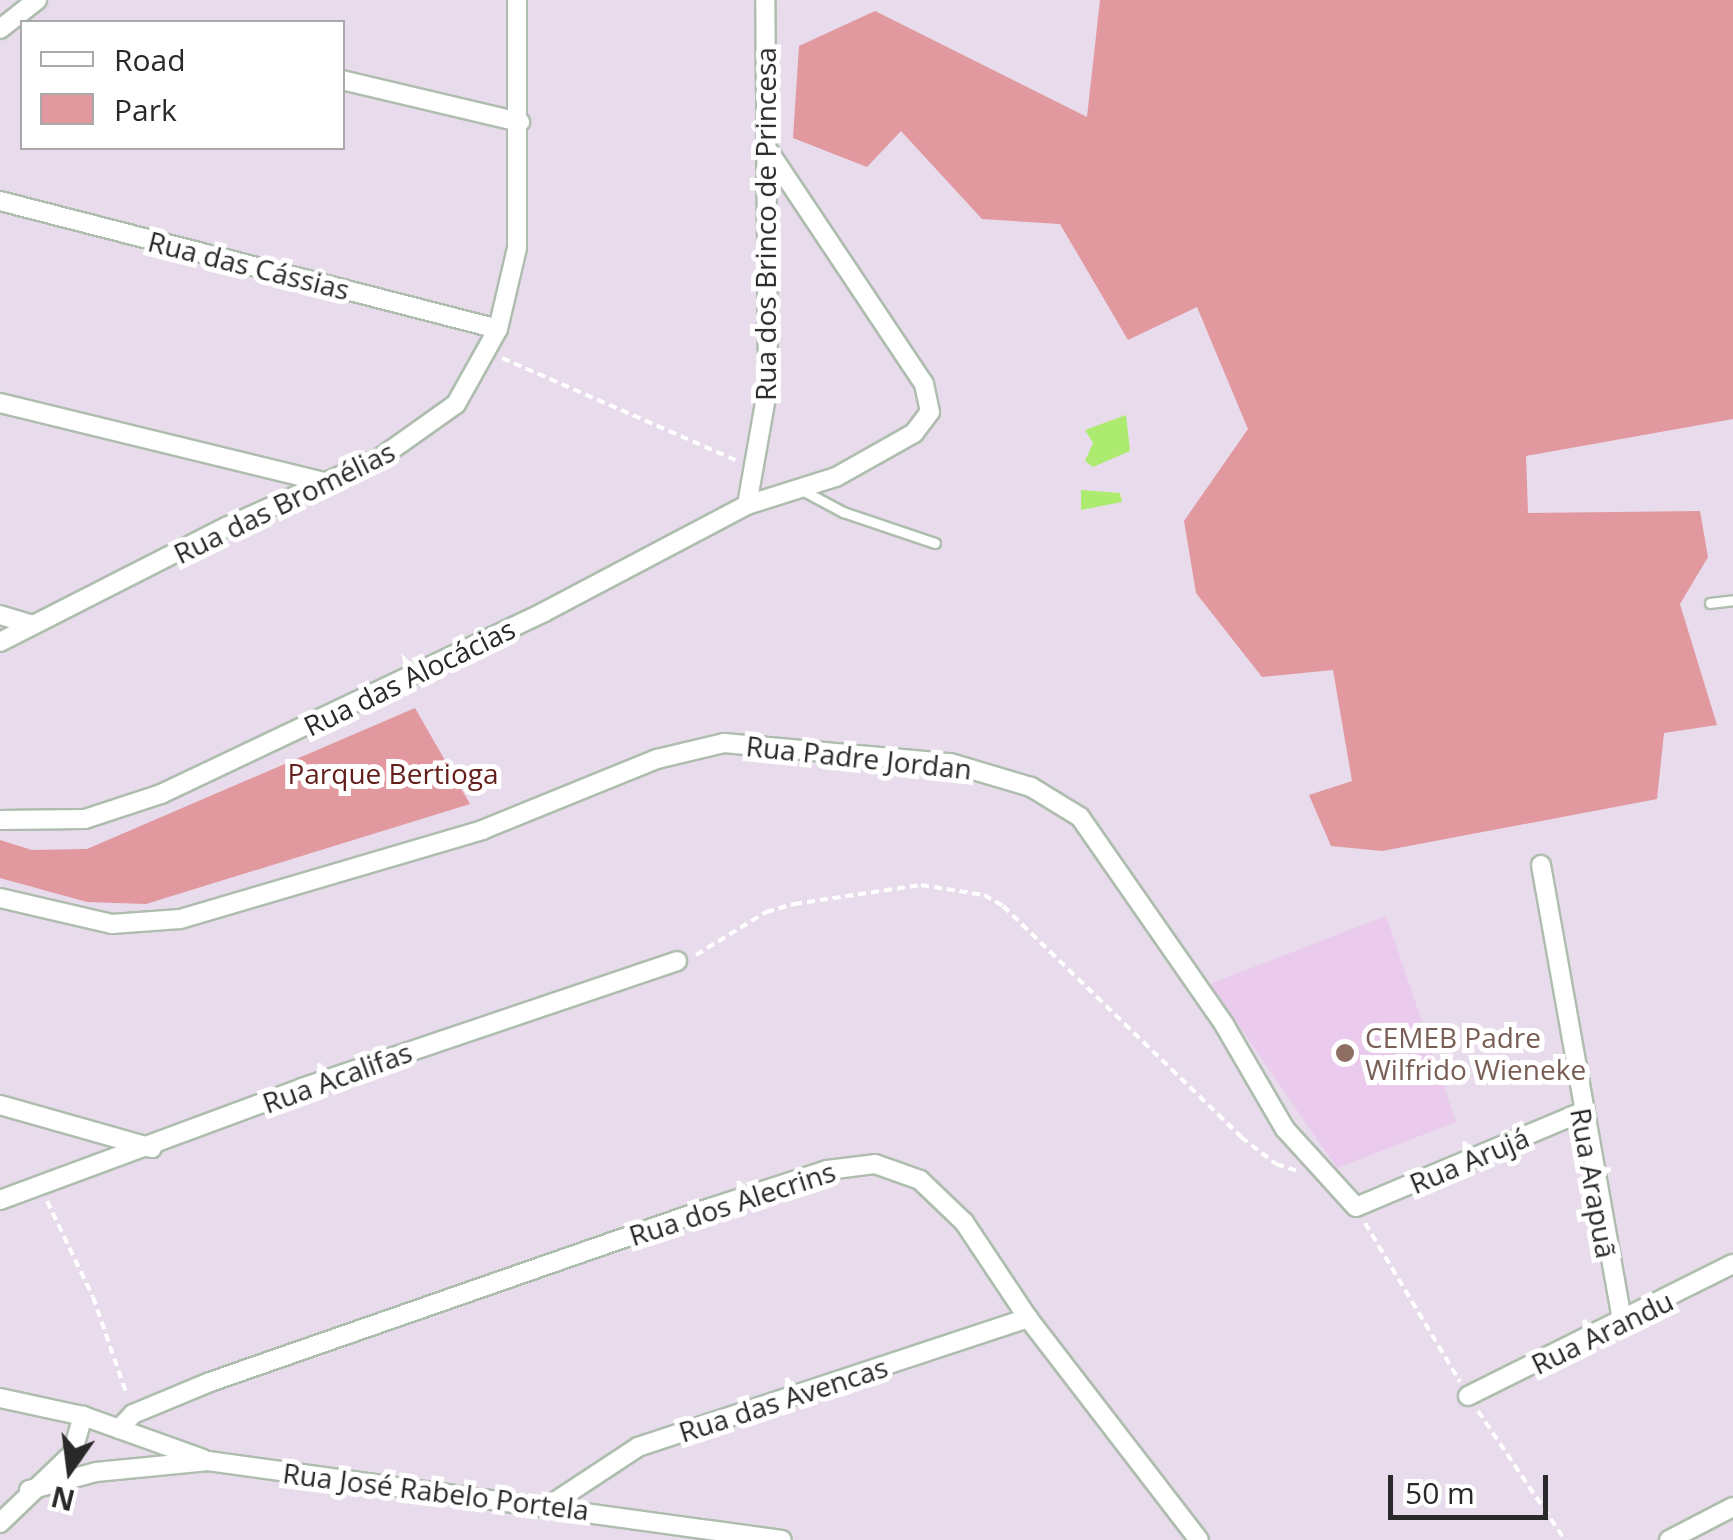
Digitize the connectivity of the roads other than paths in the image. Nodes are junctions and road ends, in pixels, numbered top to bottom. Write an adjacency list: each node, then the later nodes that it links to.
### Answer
1 (37, 0): 4 (street)
2 (517, 0): 6 (street, Rua das Bromélias)
3 (765, 0): 7 (street, Rua dos Brinco de Princesa)
4 (0, 29)
5 (345, 81): 6 (street)
6 (520, 122): 9 (street, Rua das Bromélias)
7 (770, 152): 12 (street); 13 (street, Rua dos Brinco de Princesa)
8 (0, 201): 9 (street, Rua das Cássias)
9 (498, 329): 11 (street, Rua das Bromélias)
10 (0, 403): 11 (street)
11 (325, 482): 18 (street, Rua das Bromélias)
12 (800, 488): 13 (street); 14 (lane)
13 (747, 505): 20 (street, Rua das Alocácias)
14 (935, 543)
15 (1733, 600): 16 (lane)
16 (1710, 603)
17 (0, 615): 18 (street)
18 (32, 625): 19 (street, Rua das Bromélias)
19 (0, 642)
20 (0, 820)
21 (1542, 864): 25 (street, Rua Arapuã)
22 (0, 898): 28 (street, Rua Padre Jordan)
23 (677, 961): 26 (street, Rua Acalifas)
24 (0, 1105): 26 (street)
25 (1582, 1112): 28 (street, Rua Arujá); 31 (street, Rua Arapuã)
26 (152, 1148): 27 (street, Rua Acalifas)
27 (0, 1200)
28 (1356, 1207)
29 (1733, 1264): 31 (street, Rua Arandu)
30 (1028, 1318): 35 (street, Rua dos Alecrins); 38 (street, Rua das Avencas); 42 (street, Rua dos Alecrins)
31 (1622, 1322): 32 (street, Rua Arandu)
32 (1468, 1396)
33 (0, 1398): 34 (street)
34 (84, 1416): 35 (street); 37 (street)
35 (119, 1429): 36 (street)
36 (208, 1461): 37 (street); 38 (street, Rua José Rabelo Portela)
37 (30, 1490): 40 (street)
38 (550, 1505): 41 (street, Rua José Rabelo Portela)
39 (1733, 1507): 43 (street)
40 (0, 1523)
41 (782, 1540)
42 (1199, 1540)
43 (1669, 1540)

